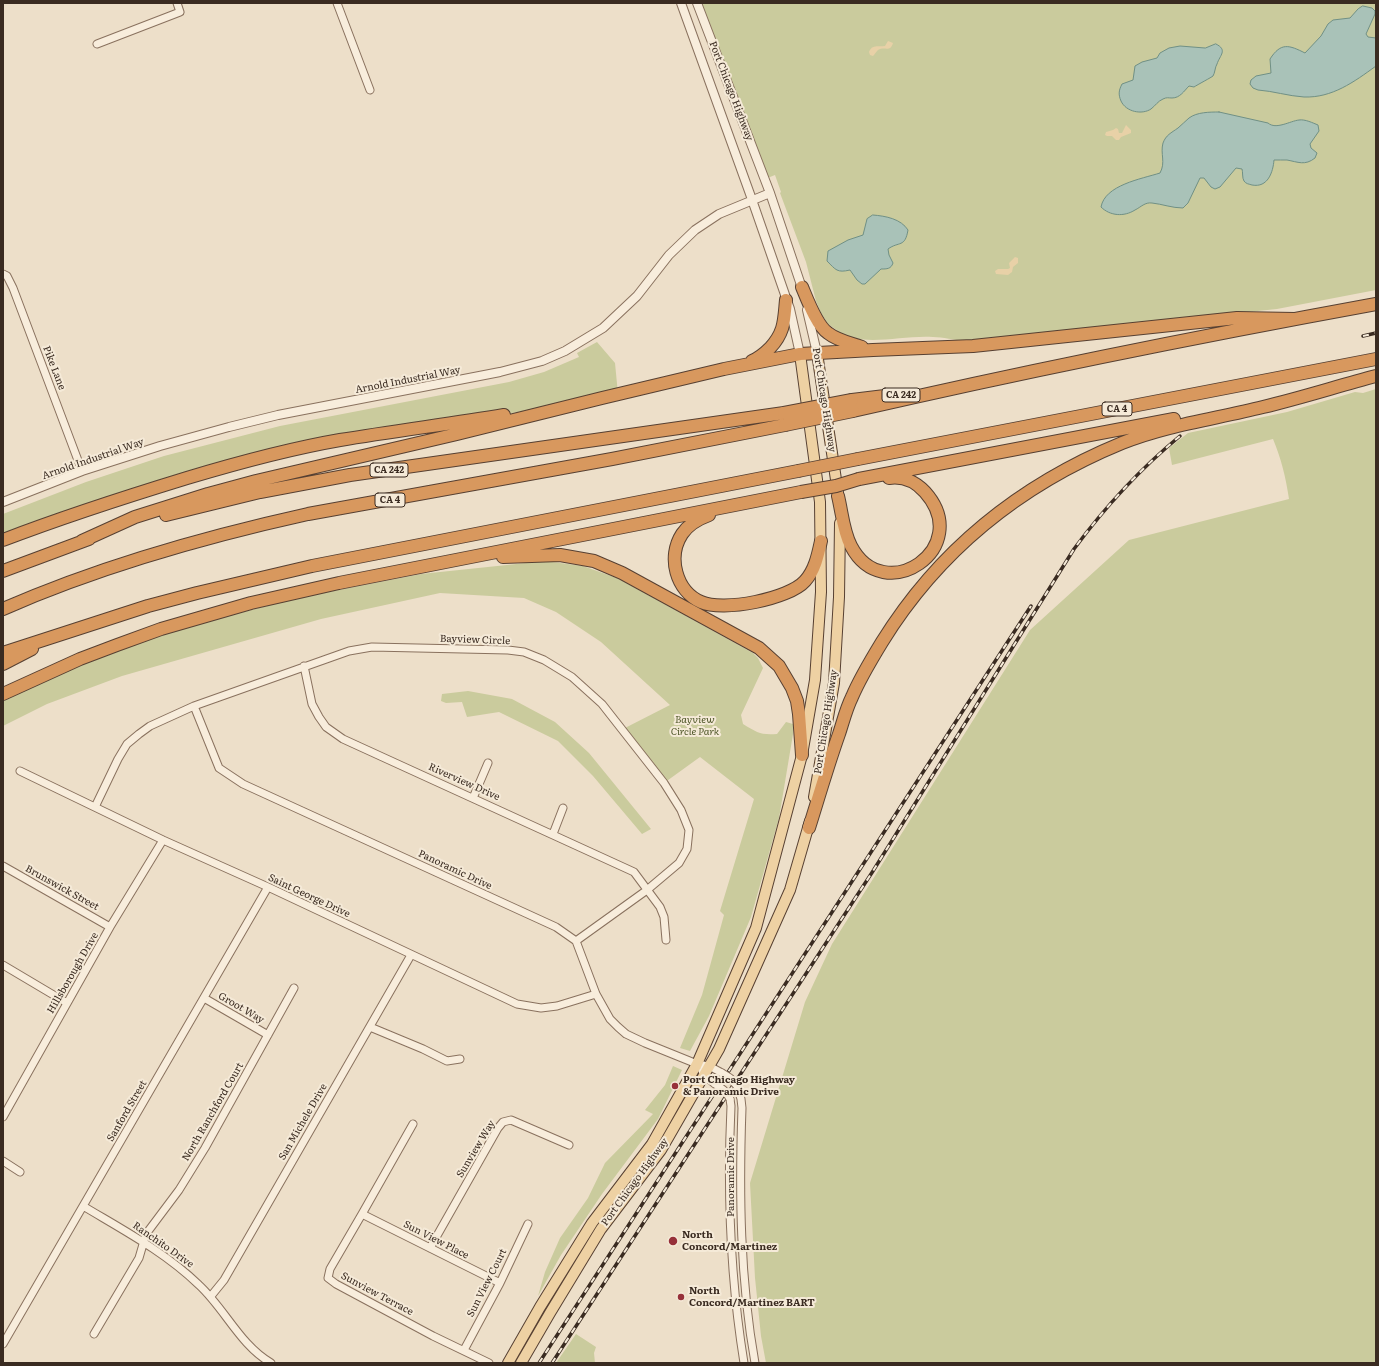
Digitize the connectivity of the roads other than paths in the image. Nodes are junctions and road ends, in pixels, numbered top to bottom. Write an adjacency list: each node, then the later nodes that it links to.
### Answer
1 (177, 3): 5 (street)
2 (337, 3): 6 (street)
3 (681, 3): 8 (street, Port Chicago Highway)
4 (697, 3): 7 (street, Port Chicago Highway)
5 (97, 44)
6 (370, 90)
7 (770, 193): 8 (street, Arnold Industrial Way); 10 (street, Port Chicago Highway)
8 (752, 200): 11 (street, Port Chicago Highway); 23 (street, Arnold Industrial Way)
9 (3, 274): 23 (street, Pike Lane)
10 (802, 287): 14 (highway); 15 (street, Port Chicago Highway)
11 (786, 300): 16 (street, Port Chicago Highway); 18 (highway)
12 (1376, 304): 13 (highway)
13 (1295, 319): 14 (highway); 22 (highway, CA 242, bridge)
14 (873, 350): 15 (highway)
15 (817, 353): 16 (highway); 25 (main road, Port Chicago Highway)
16 (800, 354): 18 (highway); 30 (main road, Port Chicago Highway)
17 (1376, 359): 34 (highway, CA 4, bridge)
18 (724, 369): 20 (highway)
19 (1376, 376): 21 (highway)
20 (602, 398): 28 (highway); 29 (highway)
21 (1296, 399): 24 (highway); 46 (highway)
22 (785, 419): 29 (highway, CA 242); 33 (highway, CA 4)
23 (82, 471): 26 (street, Arnold Industrial Way)
24 (859, 481): 25 (highway, bridge); 25 (highway)
25 (837, 491): 27 (highway, bridge); 46 (main road, Port Chicago Highway)
26 (3, 502)
27 (740, 505): 30 (highway); 32 (highway)
28 (3, 540)
29 (82, 541): 31 (highway, CA 242)
30 (821, 541): 40 (main road, Port Chicago Highway)
31 (3, 571)
32 (398, 571): 38 (highway); 40 (highway)
33 (3, 609)
34 (55, 637): 35 (highway, CA 4); 36 (highway)
35 (3, 653)
36 (3, 664)
37 (304, 666): 39 (street, Bayview Circle); 43 (street, Riverview Drive); 51 (street, Bayview Circle)
38 (3, 694)
39 (194, 706): 44 (street, Bayview Circle); 54 (street, Panoramic Drive)
40 (802, 756): 64 (main road, Port Chicago Highway)
41 (488, 763): 43 (street)
42 (20, 770): 44 (street, Saint George Drive)
43 (473, 798): 47 (street, Riverview Drive)
44 (96, 807): 48 (street, Saint George Drive)
45 (563, 808): 47 (street)
46 (809, 828): 65 (main road, Port Chicago Highway)
47 (553, 834): 51 (street, Riverview Drive)
48 (163, 840): 50 (street, Saint George Drive); 52 (street, Hillsborough Drive)
49 (3, 866): 52 (street, Brunswick Street)
50 (268, 887): 55 (street, Saint George Drive); 59 (street, Sanford Street)
51 (647, 890): 53 (street, Riverview Drive); 54 (street, Bayview Circle)
52 (110, 927): 60 (street, Hillsborough Drive)
53 (666, 940)
54 (576, 941): 58 (street)
55 (411, 955): 58 (street, Saint George Drive); 61 (street, San Michele Drive)
56 (3, 965): 60 (street)
57 (294, 988): 62 (street, North Ranchford Court)
58 (596, 994): 64 (street)
59 (204, 998): 62 (street, Groot Way); 71 (street, Sanford Street)
60 (67, 1003): 66 (street, Hillsborough Drive)
61 (370, 1027): 63 (street); 77 (street, San Michele Drive)
62 (268, 1035): 74 (street, North Ranchford Court)
63 (460, 1059)
64 (698, 1064): 65 (street, Panoramic Drive); 83 (main road, Port Chicago Highway)
65 (706, 1070): 84 (main road, Port Chicago Highway); 85 (street, Panoramic Drive, bridge); 86 (street, Panoramic Drive, bridge)
66 (3, 1117)
67 (413, 1124): 72 (street, Sunview Terrace)
68 (569, 1145): 75 (street, Sunview Way)
69 (3, 1162): 70 (street)
70 (20, 1172)
71 (83, 1206): 74 (street, Ranchito Drive); 79 (street, Sanford Street)
72 (362, 1214): 75 (street, Sun View Place); 80 (street, Sunview Terrace)
73 (528, 1224): 76 (street, Sun View Court)
74 (143, 1242): 77 (street, Ranchito Drive); 78 (street, North Ranchford Court)
75 (430, 1248): 76 (street, Sun View Place)
76 (500, 1283): 80 (street, Sun View Court)
77 (211, 1296): 81 (street, Ranchito Drive)
78 (94, 1334)
79 (3, 1344)
80 (464, 1350): 82 (street, Sunview Terrace)
81 (271, 1363)
82 (490, 1363)
83 (508, 1363)
84 (521, 1363)
85 (744, 1363)
86 (755, 1363)

